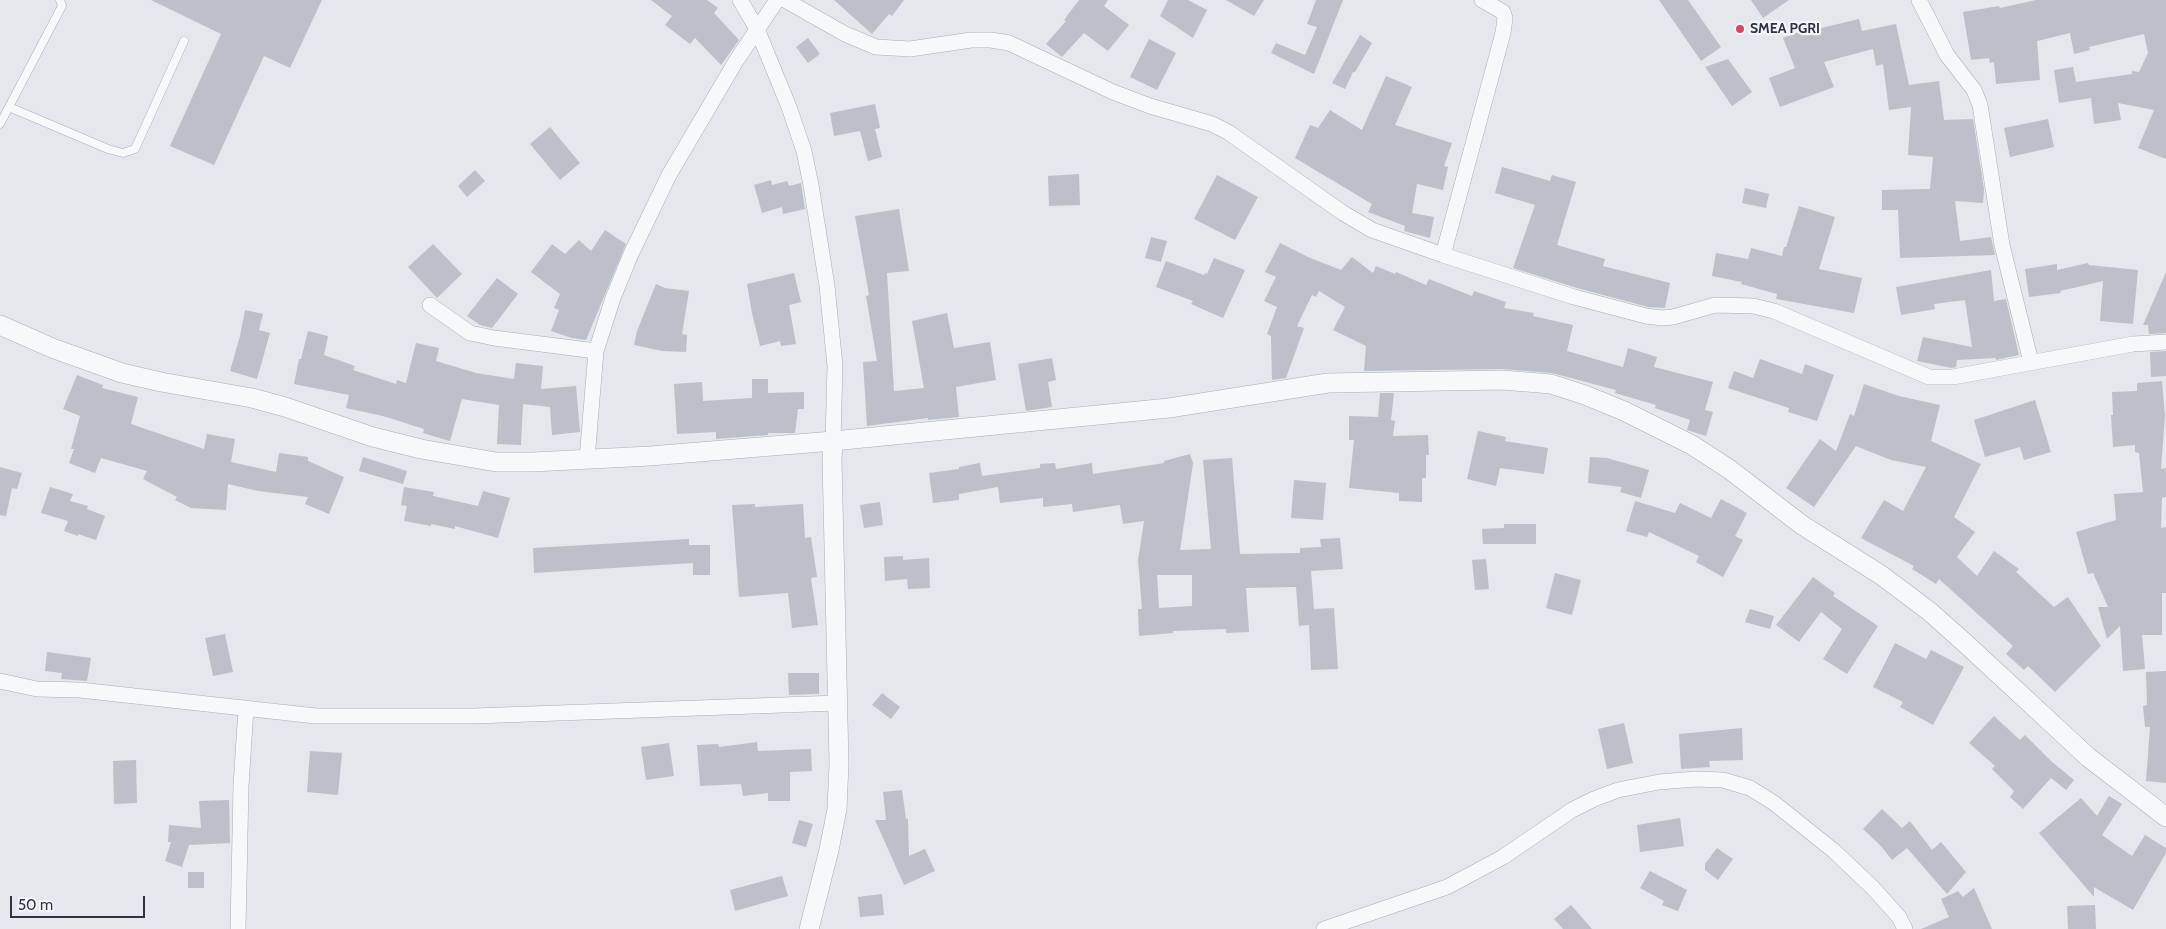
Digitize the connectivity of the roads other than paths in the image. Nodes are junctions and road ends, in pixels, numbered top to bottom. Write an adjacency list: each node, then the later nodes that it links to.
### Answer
1 (60, 0): 9 (lane)
2 (740, 0): 7 (street)
3 (777, 0): 7 (street)
4 (785, 0): 11 (street)
5 (1482, 0): 11 (street)
6 (1919, 0): 16 (street)
7 (758, 29): 15 (street); 17 (street)
8 (184, 41): 9 (lane)
9 (9, 107): 10 (lane)
10 (0, 124)
11 (1443, 255): 16 (street)
12 (430, 305): 15 (street)
13 (0, 326): 18 (street)
14 (2166, 342): 16 (street)
15 (596, 351): 18 (street)
16 (2030, 362)
17 (833, 441): 18 (street); 20 (street); 22 (street)
18 (587, 459)
19 (0, 681): 21 (street)
20 (838, 704): 21 (street); 24 (street)
21 (246, 708): 23 (street)
22 (2166, 817)
23 (238, 929)
24 (809, 929)
25 (1324, 929): 26 (street)
26 (1905, 929)

